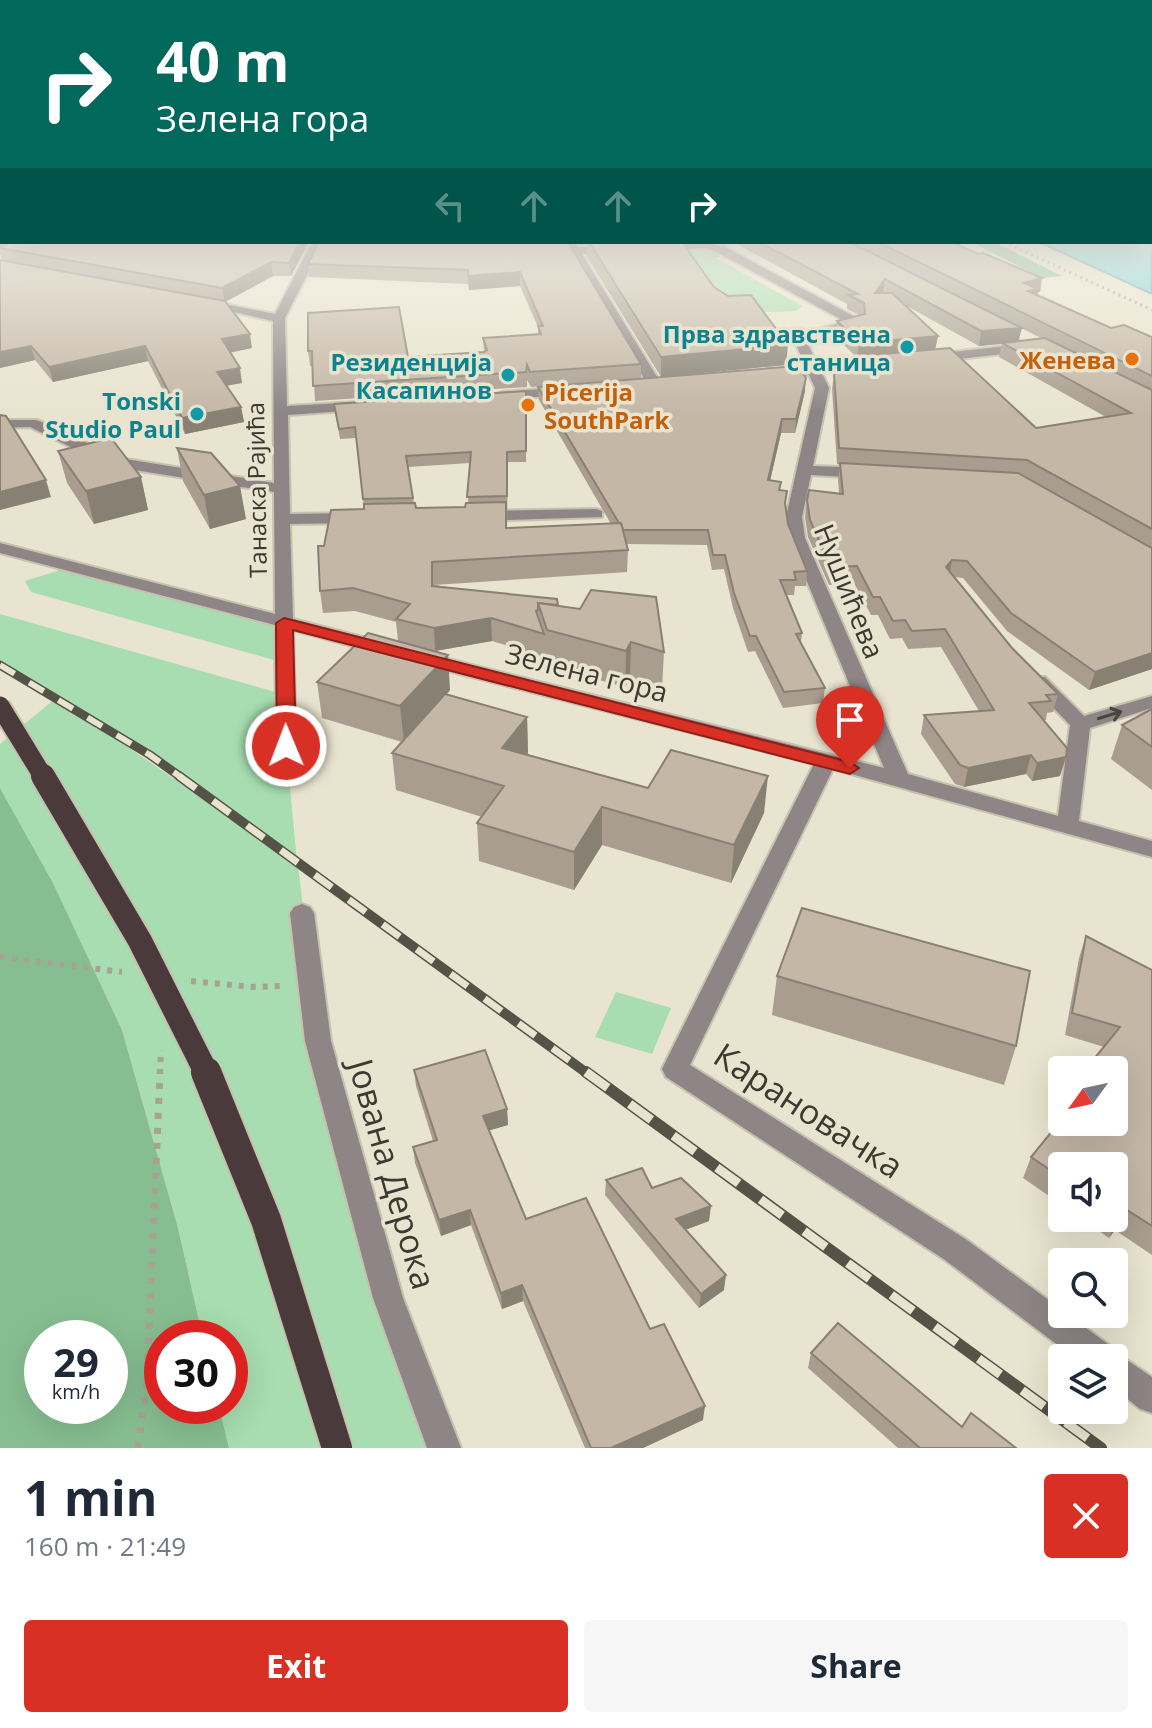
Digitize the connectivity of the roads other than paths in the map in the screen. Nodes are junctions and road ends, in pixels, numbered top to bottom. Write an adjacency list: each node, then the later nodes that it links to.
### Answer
1 (300, 278): 5 (street, Танаска Рајића)
2 (592, 278): 11 (street)
3 (773, 278): 9 (street, Нушићева)
4 (198, 303): 5 (street)
5 (279, 318): 15 (street, Танаска Рајића)
6 (1032, 340): 7 (street)
7 (922, 359)
8 (907, 360): 9 (street)
9 (815, 370): 10 (street); 17 (street, Нушићева)
10 (757, 375)
11 (640, 386)
12 (577, 390): 13 (street)
13 (484, 397)
14 (375, 405): 15 (street)
15 (281, 411): 19 (street, Танаска Рајића)
16 (0, 424): 19 (street)
17 (804, 470): 18 (street); 32 (street, Нушићева)
18 (881, 474)
19 (282, 489): 23 (street, Танаска Рајића)
20 (596, 514): 21 (street)
21 (455, 516)
22 (377, 518): 23 (street)
23 (283, 519): 25 (street, Танаска Рајића)
24 (2, 548): 25 (street, Зелена гора)
25 (284, 623): 30 (street, Танаска Рајића); 31 (street, Зелена гора)
26 (1028, 670): 29 (street)
27 (1152, 702): 29 (street, one-way to 27)
28 (0, 706): 39 (main road, bridge)
29 (1080, 724): 33 (street)
30 (286, 746)
31 (825, 763): 32 (street, Зелена гора); 36 (street, Карановачка)
32 (899, 779): 33 (street, Зелена гора)
33 (1068, 826): 34 (street, Зелена гора)
34 (1152, 849)
35 (302, 913): 40 (street, Јована Дерока)
36 (1082, 1344)
37 (1128, 1379): 38 (street)
38 (1152, 1397)
39 (337, 1448)
40 (444, 1448)

